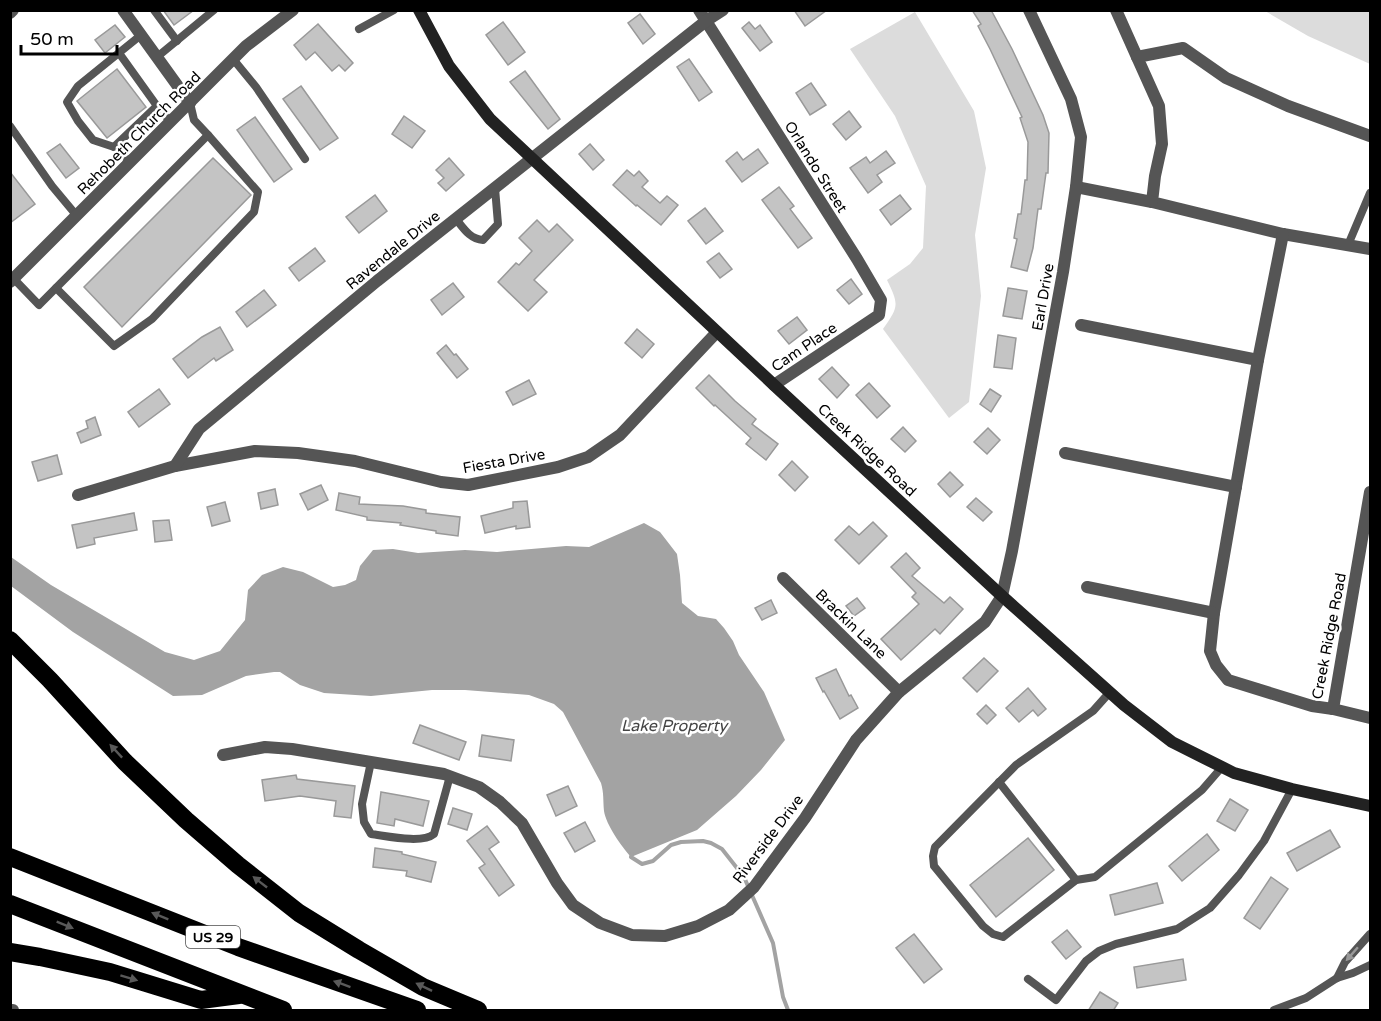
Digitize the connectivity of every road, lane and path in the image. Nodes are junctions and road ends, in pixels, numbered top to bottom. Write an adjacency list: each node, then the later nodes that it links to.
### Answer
1 (123, 10): 12 (street)
2 (154, 10): 13 (lane)
3 (214, 10): 13 (lane)
4 (293, 10): 17 (street, Rehobeth Church Road)
5 (394, 10): 11 (lane)
6 (419, 10): 26 (main road, Creek Ridge Road)
7 (723, 10): 10 (street, Ravendale Drive)
8 (1029, 10): 28 (street, Earl Drive)
9 (1116, 10): 16 (street)
10 (702, 16): 26 (street, Ravendale Drive); 41 (street, Orlando Street)
11 (359, 29)
12 (141, 35): 14 (lane); 15 (street)
13 (177, 41): 15 (lane)
14 (119, 53): 19 (lane); 24 (lane)
15 (157, 57): 18 (street)
16 (1137, 57): 23 (street); 31 (street)
17 (234, 59): 18 (street, Rehobeth Church Road); 25 (lane)
18 (190, 103): 20 (street, Rehobeth Church Road); 22 (lane)
19 (157, 106): 20 (lane); 24 (lane)
20 (171, 122): 27 (street, Rehobeth Church Road)
21 (10, 126): 32 (lane)
22 (208, 135): 38 (lane); 38 (lane)
23 (1371, 136)
24 (114, 147): 27 (lane)
25 (305, 159)
26 (532, 159): 29 (street, Ravendale Drive); 40 (main road, Creek Ridge Road)
27 (130, 163): 32 (street, Rehobeth Church Road)
28 (1076, 187): 31 (street); 51 (street, Earl Drive)
29 (495, 188): 33 (street, Ravendale Drive); 33 (lane)
30 (1371, 193): 35 (lane)
31 (1152, 202): 34 (street)
32 (77, 216): 37 (street, Rehobeth Church Road)
33 (456, 219): 45 (street, Ravendale Drive)
34 (1283, 234): 35 (street); 42 (street, Creek Ridge Road)
35 (1348, 245): 36 (street)
36 (1371, 249)
37 (12, 278): 38 (lane)
38 (56, 288)
39 (1081, 326): 42 (street)
40 (717, 332): 43 (main road, Creek Ridge Road); 45 (street, Fiesta Drive)
41 (850, 334): 43 (street, Cam Place)
42 (1258, 360): 46 (street, Creek Ridge Road)
43 (774, 385): 51 (main road, Creek Ridge Road)
44 (1065, 453): 46 (street)
45 (175, 466): 48 (street)
46 (1236, 487): 52 (street, Creek Ridge Road)
47 (1371, 492): 56 (street, Creek Ridge Road)
48 (78, 495)
49 (783, 578): 54 (street, Brackin Lane)
50 (1087, 587): 52 (street)
51 (1002, 596): 54 (street, Riverside Drive); 55 (main road, Creek Ridge Road)
52 (1214, 613): 56 (street, Creek Ridge Road)
53 (10, 640): 76 (highway, one-way to 53)
54 (899, 692): 61 (street, Riverside Drive)
55 (1110, 692): 60 (main road, Creek Ridge Road); 62 (lane)
56 (1333, 708): 57 (street)
57 (1371, 718)
58 (223, 755): 59 (street, Riverside Drive)
59 (371, 762): 61 (street, Riverside Drive); 61 (lane)
60 (1222, 767): 63 (main road, Creek Ridge Road); 66 (lane)
61 (450, 776)
62 (999, 782): 66 (lane); 66 (lane)
63 (1292, 789): 64 (main road, Creek Ridge Road); 72 (lane)
64 (1371, 806)
65 (10, 857): 75 (highway, US 29, one-way to 65)
66 (1076, 880)
67 (10, 904): 73 (highway, one-way to 73)
68 (1371, 934): 71 (lane, one-way to 71)
69 (10, 952): 73 (highway, one-way to 73)
70 (1371, 965): 71 (lane)
71 (1337, 978): 77 (lane)
72 (1028, 979)
73 (242, 995): 74 (highway)
74 (283, 1011)
75 (417, 1011)
76 (478, 1011)
77 (1275, 1011)

